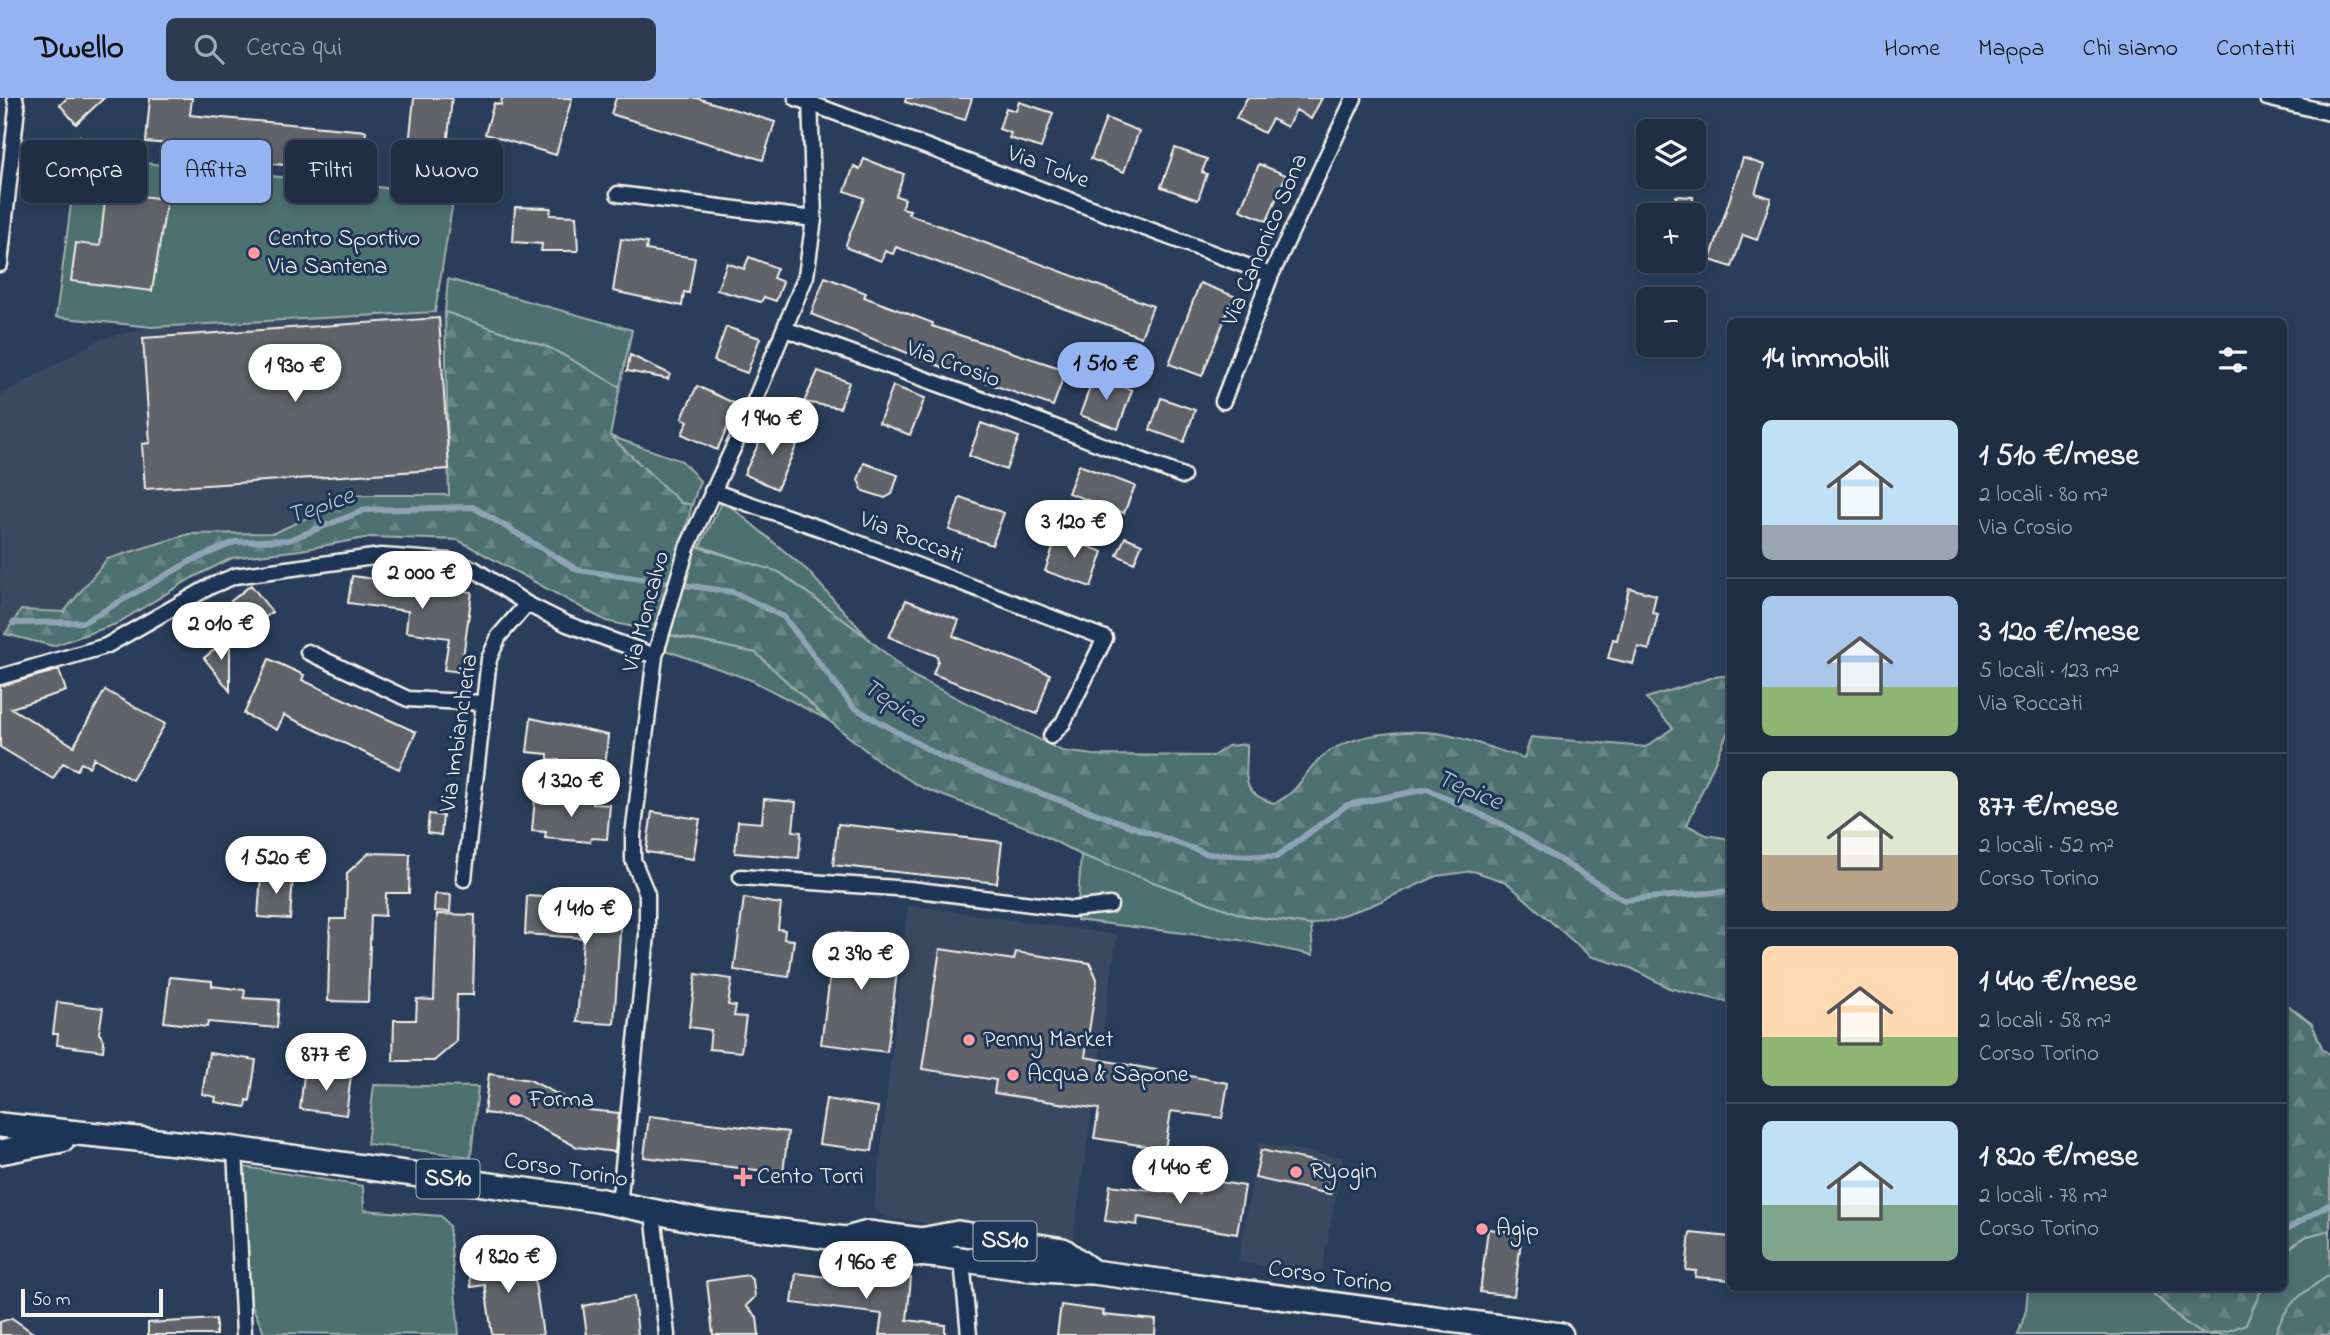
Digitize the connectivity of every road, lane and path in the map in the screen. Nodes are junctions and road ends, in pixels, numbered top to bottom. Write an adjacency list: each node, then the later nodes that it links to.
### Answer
1 (15, 98): 8 (street)
2 (1354, 98): 9 (street, Via Canonico Sona)
3 (2267, 98): 5 (street)
4 (805, 100): 7 (street, Via Moncalvo); 9 (street, Via Tolve)
5 (2330, 113)
6 (618, 194): 7 (street)
7 (814, 219): 10 (street, Via Moncalvo)
8 (0, 264)
9 (1271, 275): 11 (street, Via Canonico Sona)
10 (785, 329): 12 (street, Via Crosio); 13 (street, Via Moncalvo)
11 (1223, 401)
12 (1183, 476)
13 (712, 491): 15 (street, Via Moncalvo); 19 (street, Via Roccati)
14 (527, 604): 15 (street); 17 (street); 18 (street, Via Imbiancheria)
15 (656, 650): 27 (street, Via Moncalvo)
16 (308, 652): 18 (street)
17 (0, 677)
18 (483, 704): 21 (street, Via Imbiancheria)
19 (1051, 736)
20 (741, 877): 22 (street)
21 (464, 879)
22 (1110, 905)
23 (0, 1125): 24 (main road, Corso Torino / SS10)
24 (103, 1133): 25 (main road, Corso Torino / SS10); 26 (main road, Corso Torino / SS10)
25 (235, 1149): 27 (main road, Corso Torino / SS10); 31 (street)
26 (0, 1152)
27 (619, 1205): 28 (main road, Corso Torino / SS10)
28 (653, 1213): 29 (main road, Corso Torino / SS10); 32 (street)
29 (952, 1251): 30 (street); 35 (main road, Corso Torino / SS10)
30 (965, 1294): 33 (street); 34 (street)
31 (244, 1335)
32 (667, 1335)
33 (962, 1335)
34 (970, 1335)
35 (1561, 1335)

